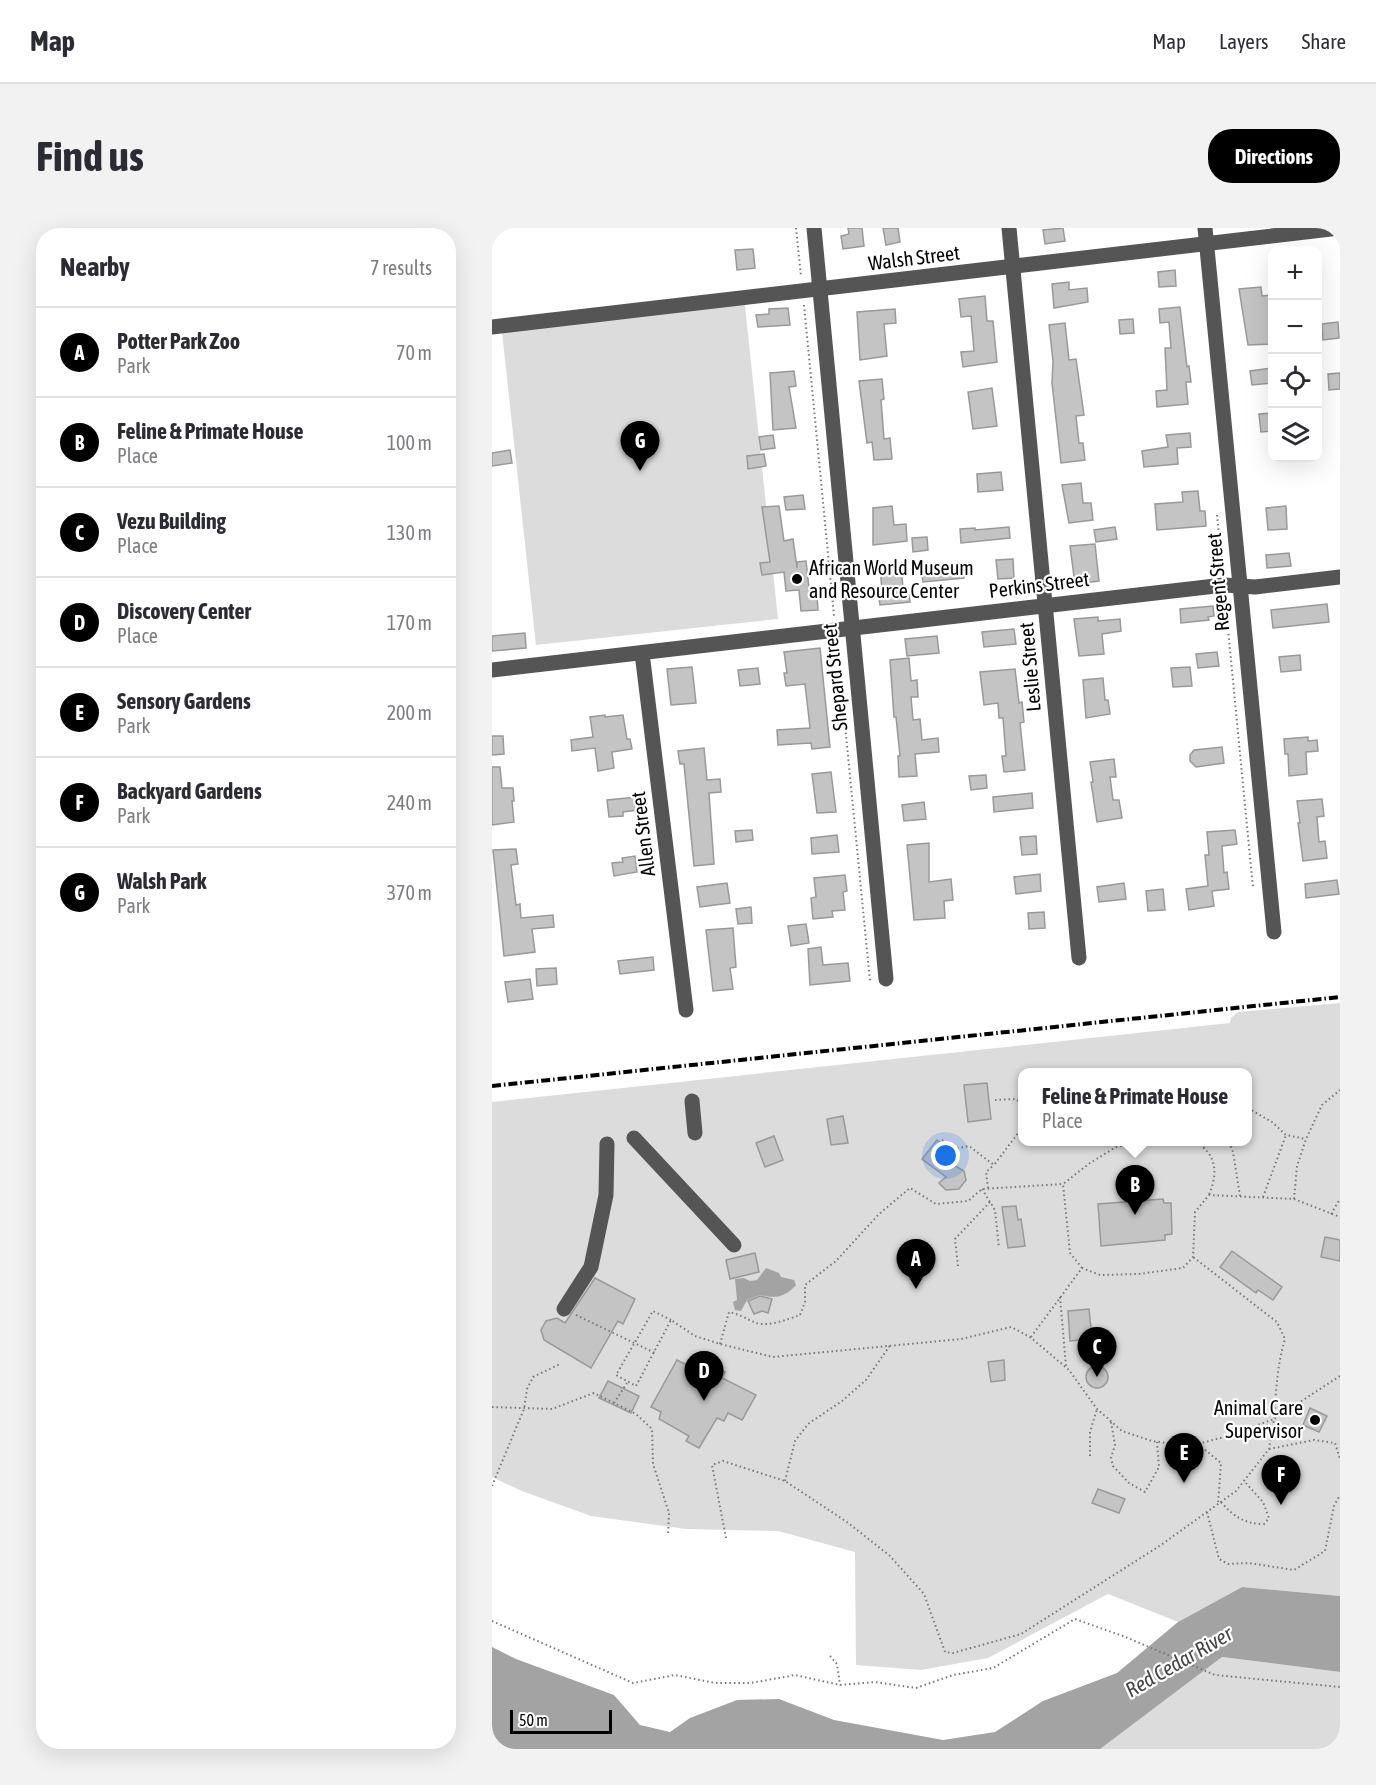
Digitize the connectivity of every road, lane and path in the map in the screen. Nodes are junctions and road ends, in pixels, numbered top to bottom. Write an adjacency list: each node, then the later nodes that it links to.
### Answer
1 (796, 228): 9 (path)
2 (814, 228): 8 (street, Shepard Street)
3 (1009, 228): 7 (street, Leslie Street)
4 (1205, 228): 6 (street, Regent Street)
5 (1340, 228): 6 (street, Walsh Street)
6 (1207, 245): 7 (street, Walsh Street); 12 (street, Regent Street)
7 (1013, 267): 8 (street, Walsh Street); 13 (street, Leslie Street)
8 (819, 290): 9 (street, Walsh Street); 14 (street, Shepard Street)
9 (803, 292): 10 (street, Walsh Street); 14 (path)
10 (492, 327)
11 (1340, 577): 12 (street, Perkins Street)
12 (1239, 586): 13 (street, Perkins Street); 17 (street, Regent Street)
13 (1045, 606): 14 (street, Perkins Street); 18 (street, Leslie Street)
14 (843, 629): 15 (street, Perkins Street); 19 (street, Shepard Street); 20 (path)
15 (642, 653): 16 (street, Perkins Street); 21 (street, Allen Street)
16 (492, 670)
17 (1274, 932)
18 (1079, 958)
19 (886, 979)
20 (870, 981)
21 (686, 1010)
22 (1340, 1090): 31 (path)
23 (995, 1100): 24 (path)
24 (1018, 1100)
25 (692, 1101): 27 (street)
26 (1252, 1110): 29 (path)
27 (695, 1133)
28 (1018, 1134): 37 (path)
29 (1286, 1135): 31 (path); 43 (path)
30 (634, 1138): 49 (street)
31 (1306, 1138): 44 (path)
32 (942, 1140): 37 (path)
33 (607, 1144): 55 (street)
34 (1122, 1146): 38 (path)
35 (1202, 1146): 41 (path)
36 (1231, 1146): 42 (path)
37 (994, 1165): 39 (path)
38 (1063, 1184): 39 (path); 53 (path)
39 (988, 1188): 40 (path)
40 (982, 1189): 46 (path); 59 (path)
41 (1209, 1195): 42 (path); 51 (path)
42 (1240, 1197): 43 (path)
43 (1263, 1198): 44 (path)
44 (1294, 1199): 47 (path)
45 (1340, 1199): 47 (path)
46 (990, 1202): 50 (path); 52 (path)
47 (1331, 1214): 48 (path)
48 (1340, 1217)
49 (734, 1245)
50 (999, 1248)
51 (1193, 1257): 53 (path); 70 (path)
52 (958, 1266)
53 (1082, 1268): 54 (path)
54 (1060, 1297): 57 (path); 63 (path)
55 (564, 1309): 58 (path)
56 (671, 1320): 58 (path); 59 (path); 61 (path)
57 (1030, 1337): 60 (path); 63 (path)
58 (634, 1343): 61 (path); 65 (path)
59 (720, 1344): 60 (path)
60 (891, 1344): 77 (path)
61 (655, 1353): 65 (path)
62 (560, 1364): 68 (path)
63 (1067, 1368): 69 (path)
64 (1340, 1376): 70 (path)
65 (627, 1383): 66 (path)
66 (614, 1403): 68 (path); 83 (path)
67 (492, 1407): 68 (path)
68 (524, 1409): 79 (path)
69 (1097, 1409): 71 (path); 75 (path)
70 (1274, 1419): 73 (path); 74 (path)
71 (1111, 1422): 72 (path); 72 (path)
72 (1157, 1442): 73 (path)
73 (1198, 1444): 81 (path)
74 (1269, 1449): 76 (path); 78 (path)
75 (1090, 1456)
76 (1340, 1459)
77 (784, 1481): 82 (path); 84 (path)
78 (1244, 1481): 81 (path); 81 (path)
79 (492, 1486)
80 (1340, 1496): 82 (path)
81 (1220, 1503): 82 (path)
82 (1207, 1512)
83 (668, 1536)
84 (726, 1538)
85 (492, 1621): 87 (path)
86 (830, 1656): 87 (path)
87 (840, 1685): 88 (path)
88 (1340, 1687)

